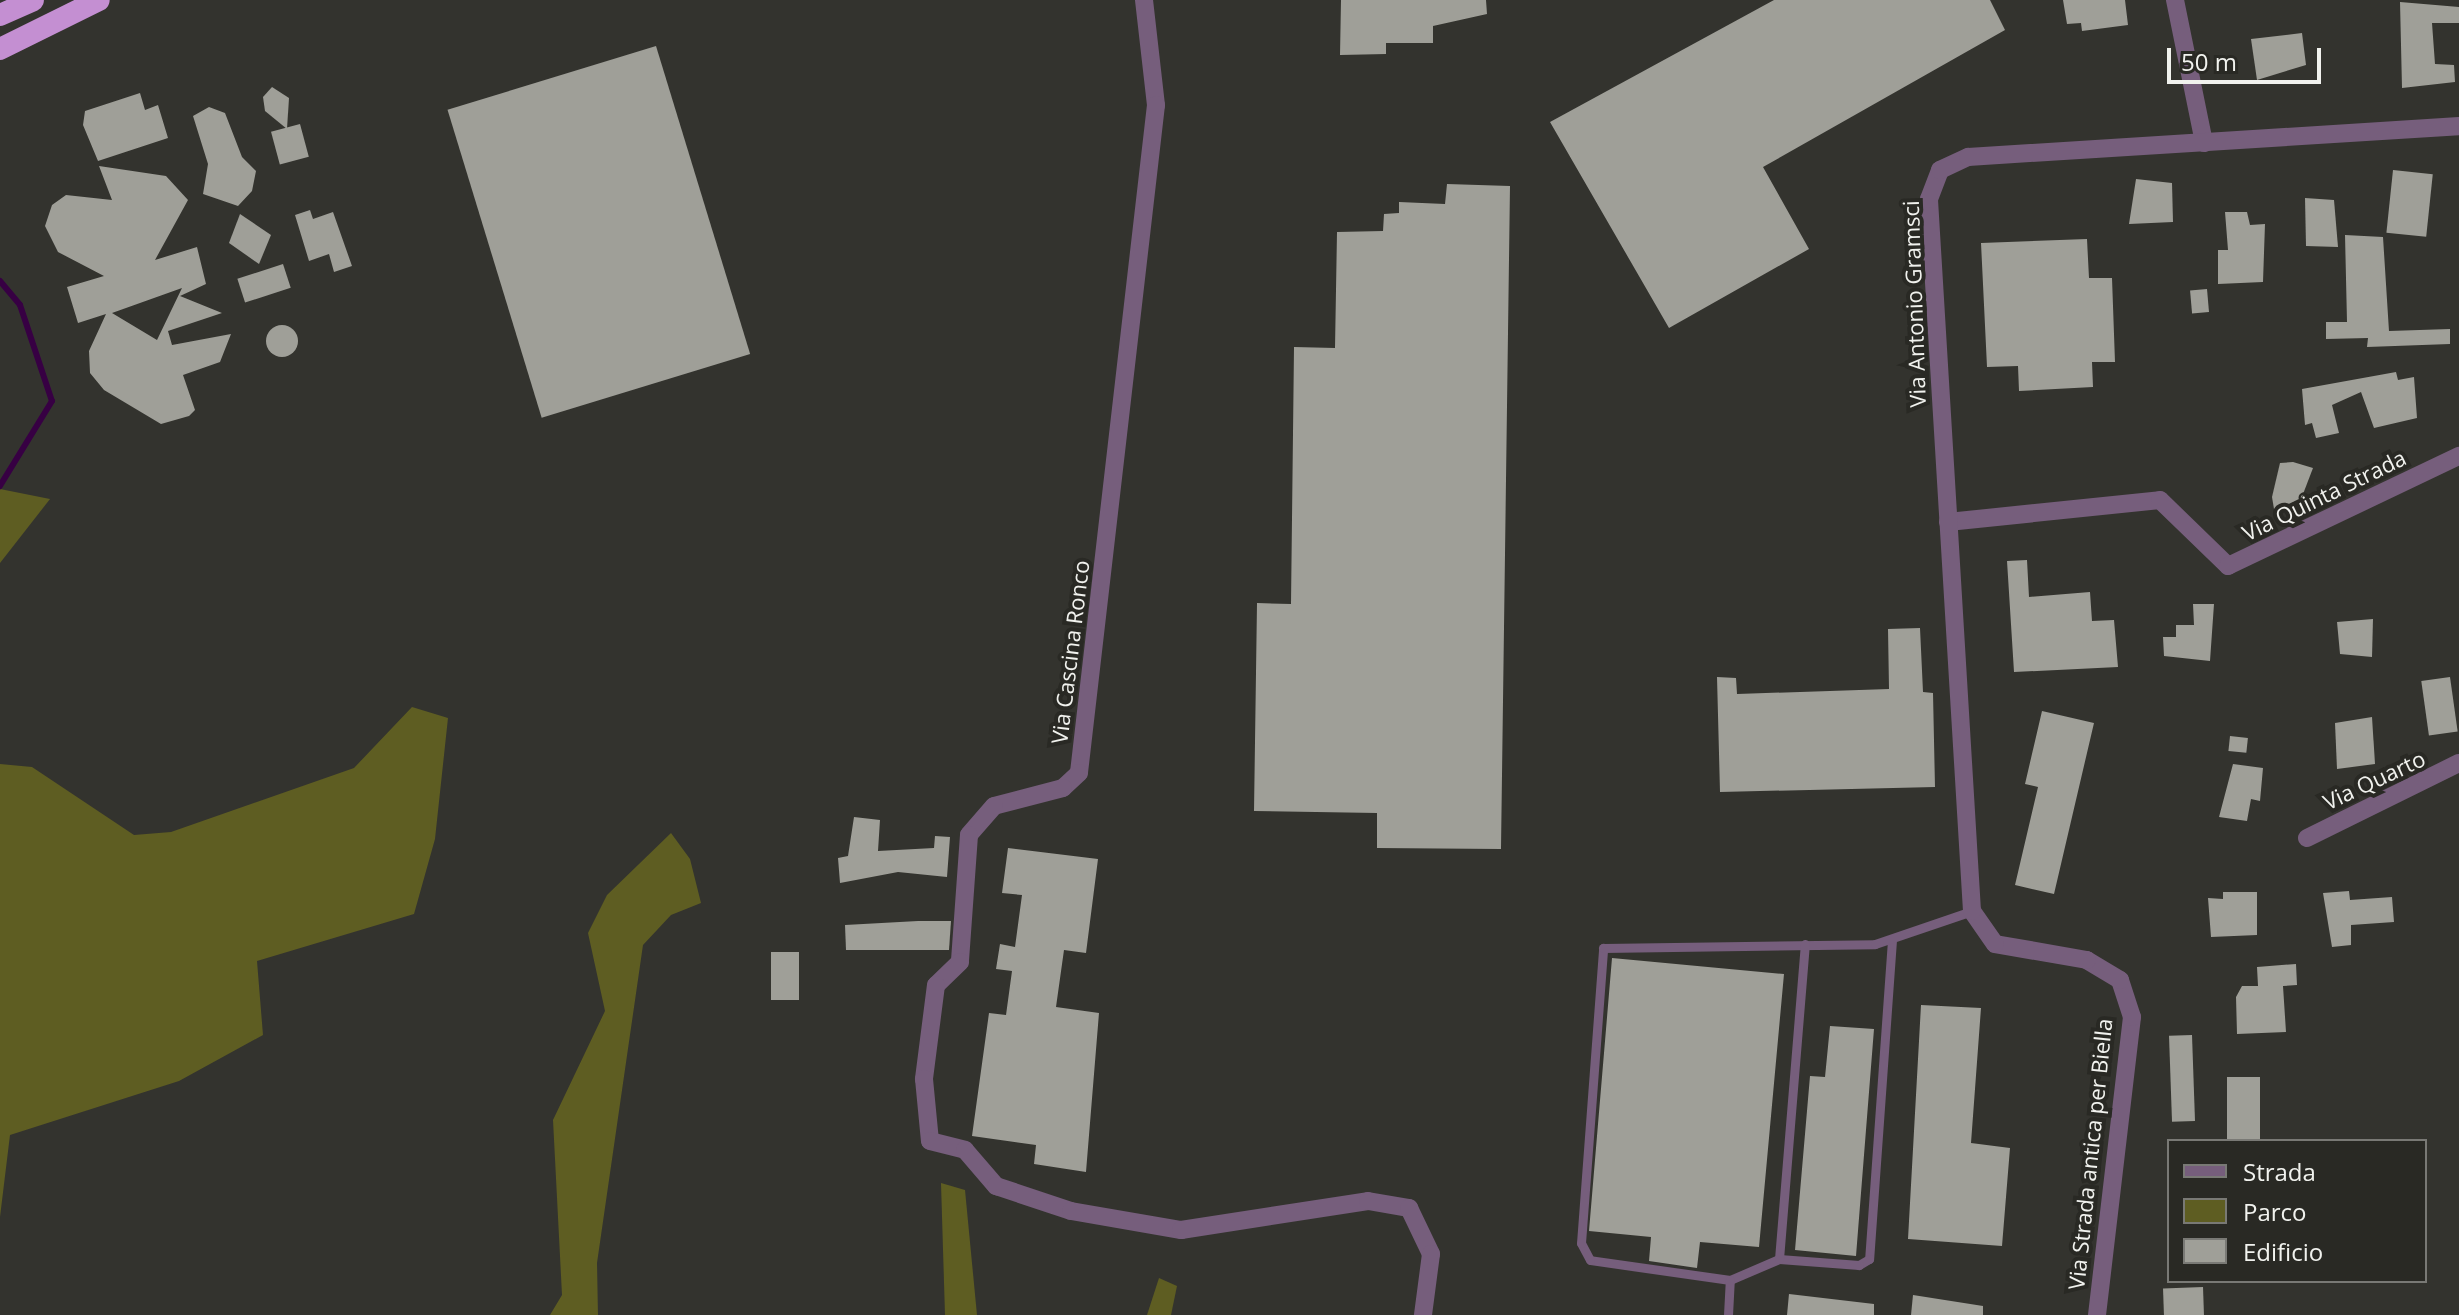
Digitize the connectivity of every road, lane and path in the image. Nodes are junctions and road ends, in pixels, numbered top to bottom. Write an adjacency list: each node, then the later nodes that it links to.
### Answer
1 (33, 0): 5 (highway)
2 (99, 0): 6 (highway)
3 (1144, 0): 18 (street, Via Cascina Ronco)
4 (2175, 0): 8 (street)
5 (0, 15)
6 (0, 49)
7 (2459, 126): 8 (street, Via Antonio Gramsci)
8 (2204, 143): 10 (street, Via Antonio Gramsci)
9 (2459, 456): 10 (street, Via Quinta Strada)
10 (1948, 522): 13 (street, Via Antonio Gramsci)
11 (2459, 763): 12 (street, Via Quarto)
12 (2307, 838)
13 (1972, 911): 14 (lane); 20 (street, Via Strada antica per Biella)
14 (1892, 940): 15 (lane); 16 (lane)
15 (1805, 944): 16 (lane); 17 (lane)
16 (1779, 1259): 17 (lane)
17 (1730, 1280): 19 (lane)
18 (1423, 1315)
19 (1728, 1315)
20 (2097, 1315)

